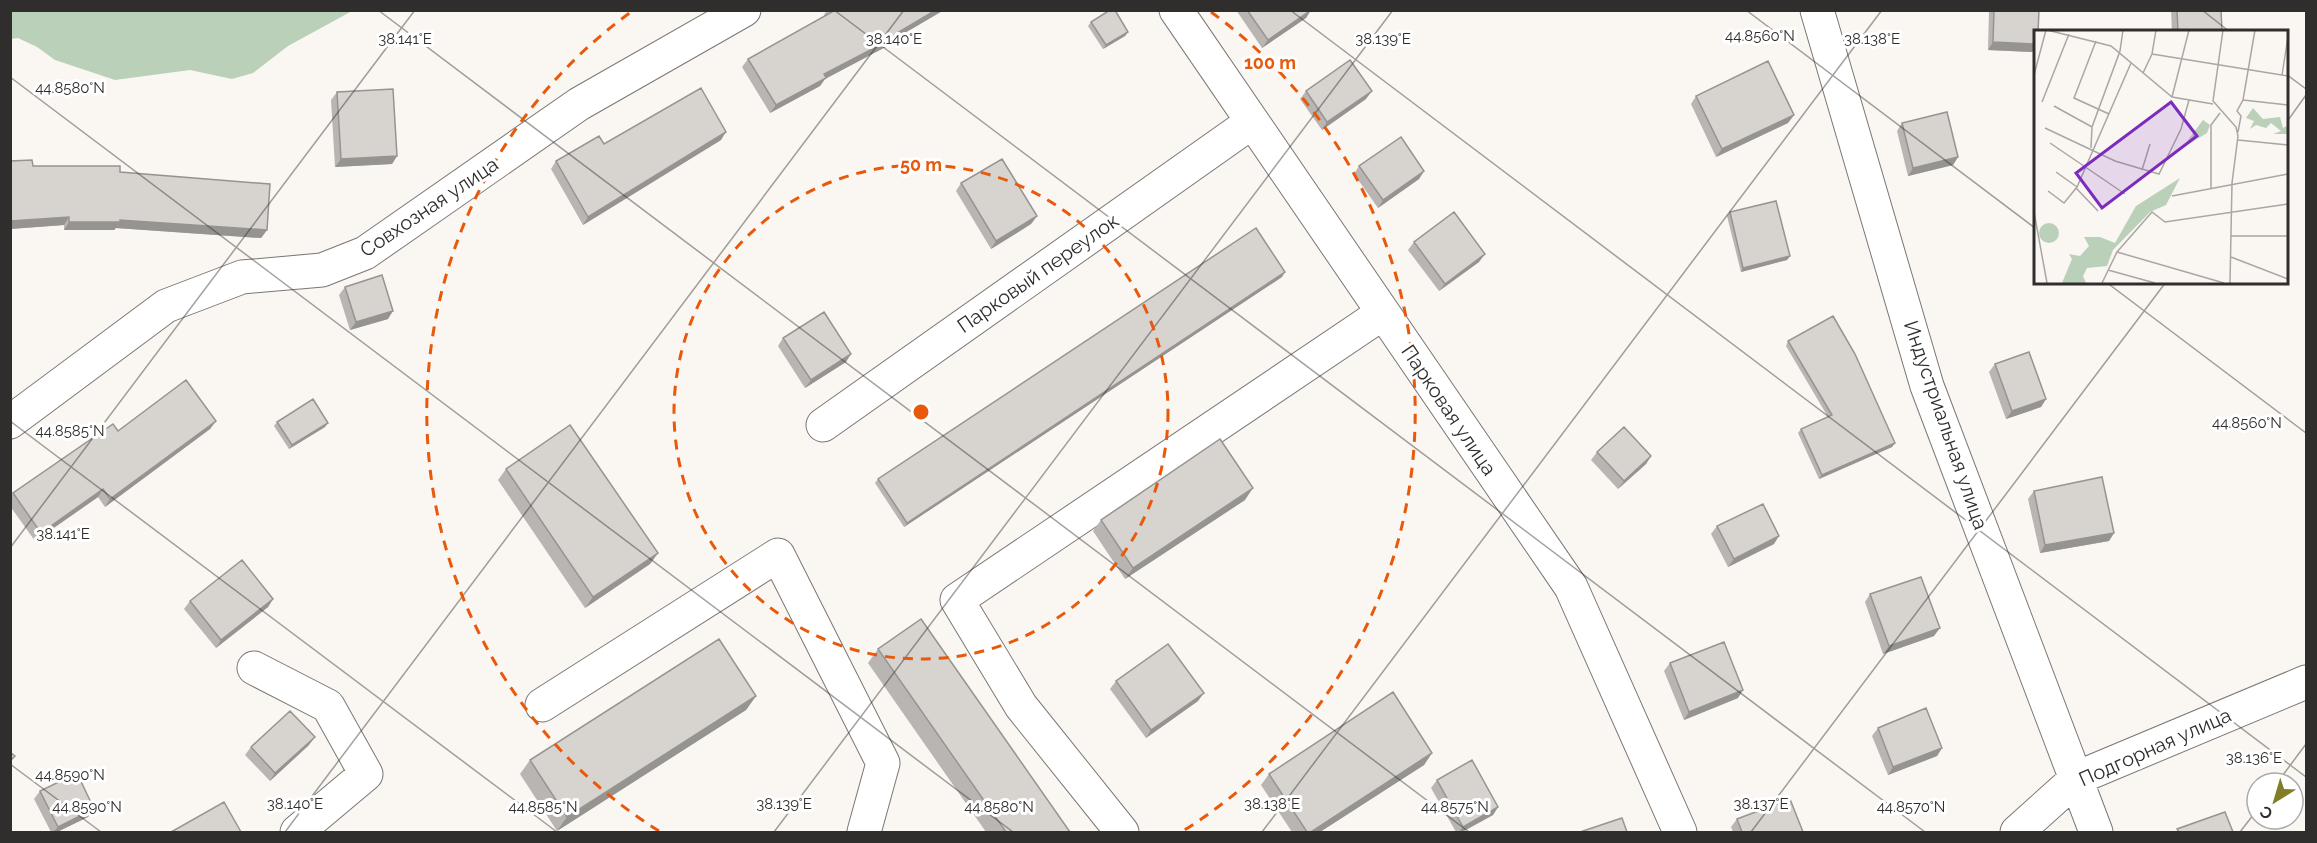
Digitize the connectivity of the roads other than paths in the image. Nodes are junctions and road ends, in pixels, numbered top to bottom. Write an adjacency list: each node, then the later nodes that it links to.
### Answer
1 (744, 10): 6 (street, Совхозная улица)
2 (1176, 10): 4 (street, Парковая улица)
3 (1816, 10): 11 (street, Индустриальная улица)
4 (1252, 122): 5 (street, Парковая улица); 7 (street, Парковый переулок)
5 (1383, 313): 14 (street); 15 (street, Парковая улица)
6 (10, 422)
7 (823, 425)
8 (254, 668): 12 (street)
9 (2307, 682): 11 (street, Подгорная улица)
10 (542, 705): 13 (street)
11 (2077, 778): 16 (street, Подгорная улица); 17 (street, Индустриальная улица)
12 (297, 832)
13 (864, 832)
14 (1122, 832)
15 (1680, 832)
16 (2017, 832)
17 (2096, 832)

